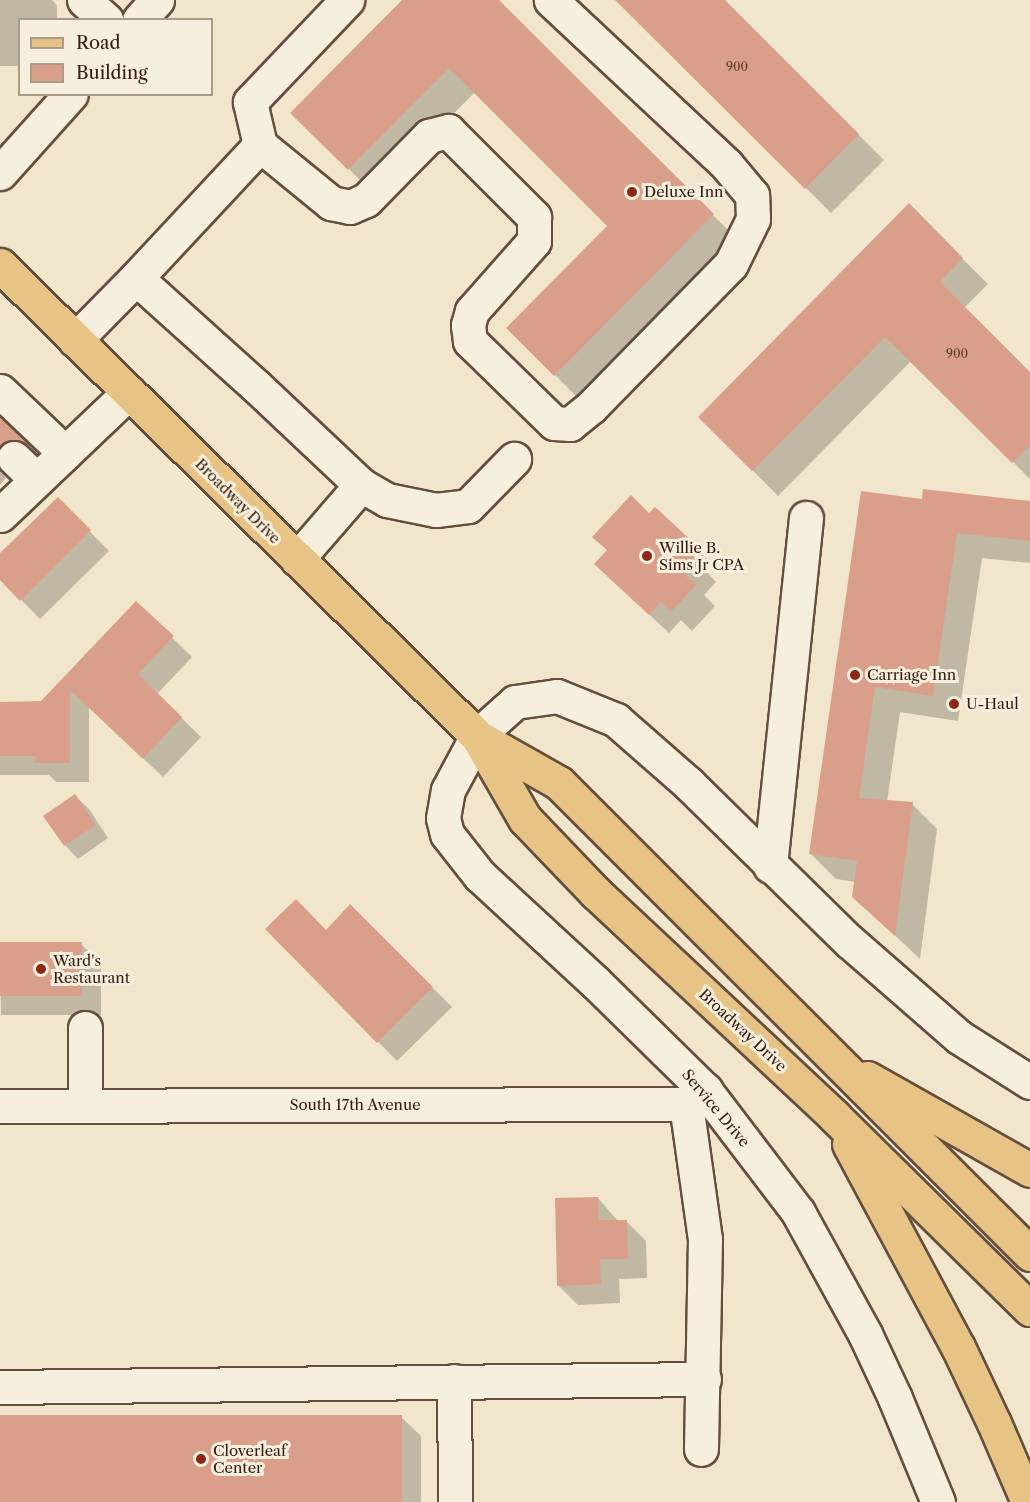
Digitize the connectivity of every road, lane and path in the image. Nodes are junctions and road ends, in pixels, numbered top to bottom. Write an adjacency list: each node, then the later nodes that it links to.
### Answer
1 (84, 0): 5 (street)
2 (157, 0): 6 (street)
3 (347, 0): 8 (street)
4 (551, 0): 8 (street)
5 (104, 18)
6 (141, 18)
7 (69, 96): 9 (street)
8 (260, 145): 10 (street)
9 (2, 167)
10 (136, 278): 12 (street); 17 (street)
11 (5, 280): 12 (main road, Broadway Drive)
12 (75, 340): 14 (main road, Broadway Drive)
13 (0, 391): 15 (street)
14 (129, 392): 15 (street); 20 (main road, Broadway Drive)
15 (65, 453): 18 (street)
16 (514, 459): 17 (street)
17 (361, 485): 20 (street)
18 (3, 507)
19 (806, 518): 22 (street)
20 (297, 559): 21 (main road, Broadway Drive)
21 (477, 736): 22 (street, Service Drive); 24 (main road, Broadway Drive); 26 (street, Service Drive); 29 (main road, Broadway Drive)
22 (770, 866): 25 (street, Service Drive)
23 (85, 1028): 28 (street)
24 (832, 1058): 30 (main road); 31 (main road, Broadway Drive)
25 (1030, 1082)
26 (695, 1097): 28 (street, South 17th Avenue); 33 (street); 38 (street, Service Drive)
27 (0, 1106): 28 (street, South 17th Avenue)
28 (85, 1106)
29 (834, 1116): 32 (main road, Broadway Drive); 39 (main road)
30 (1030, 1170)
31 (1030, 1254)
32 (1030, 1309)
33 (704, 1379): 34 (street); 36 (street)
34 (454, 1382): 35 (street); 37 (street)
35 (0, 1387)
36 (701, 1449)
37 (455, 1502)
38 (938, 1502)
39 (1028, 1502)

